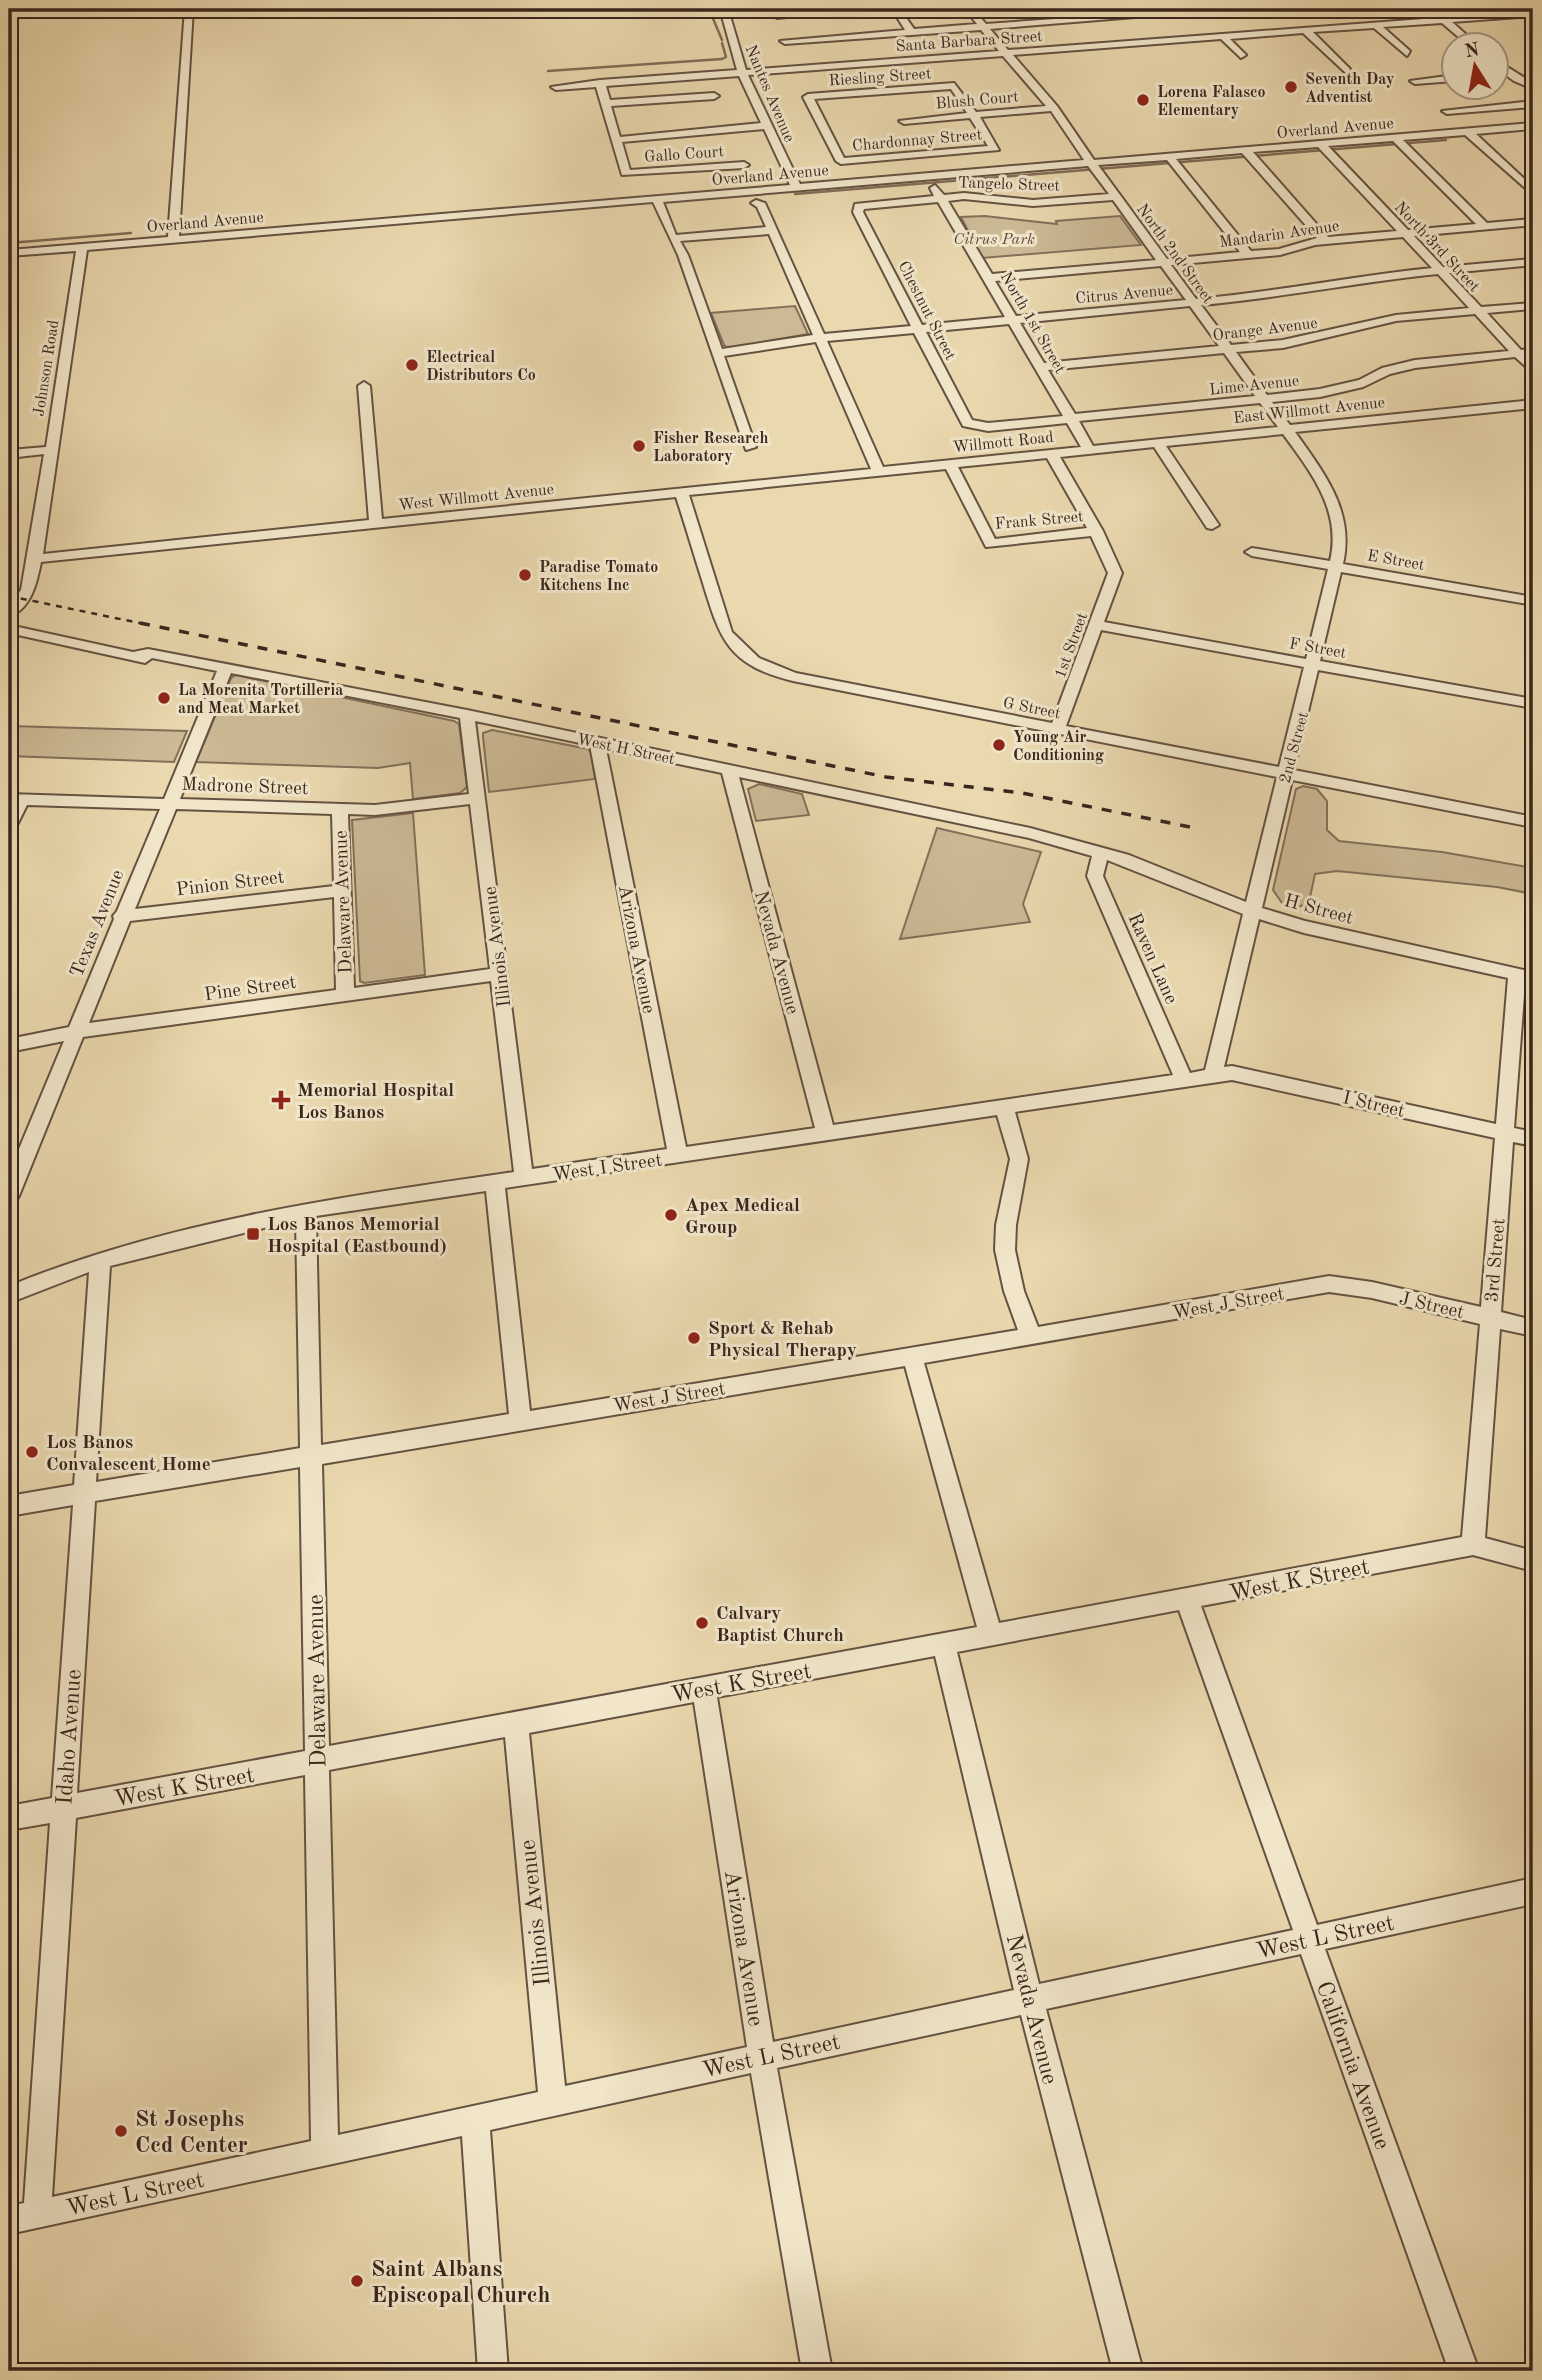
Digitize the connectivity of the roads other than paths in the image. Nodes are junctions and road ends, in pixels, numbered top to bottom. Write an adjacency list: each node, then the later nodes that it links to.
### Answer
1 (189, 9): 65 (street)
2 (724, 9): 26 (street, Nantes Avenue)
3 (860, 9): 12 (street)
4 (896, 9): 18 (street)
5 (969, 9): 16 (street, North 2nd Street)
6 (1043, 9): 14 (street)
7 (1228, 9): 9 (street)
8 (1431, 9): 13 (street)
9 (1187, 10): 10 (street)
10 (1118, 13): 14 (street)
11 (1533, 13): 13 (street, Santa Barbara Street)
12 (777, 15)
13 (1444, 20): 15 (street, Santa Barbara Street); 19 (street)
14 (1050, 22): 16 (street)
15 (1376, 25): 17 (street, Santa Barbara Street); 23 (street)
16 (982, 27): 18 (street); 22 (street, North 2nd Street)
17 (1305, 30): 20 (street, Santa Barbara Street); 25 (street)
18 (912, 32): 21 (street)
19 (1458, 32)
20 (1223, 37): 22 (street, Santa Barbara Street); 24 (street)
21 (785, 41)
22 (1002, 53): 26 (street, Santa Barbara Street); 37 (street, North 2nd Street)
23 (1407, 53)
24 (1241, 55)
25 (1347, 71)
26 (742, 72): 31 (street, Santa Barbara Street); 41 (street, Nantes Avenue)
27 (1533, 72): 28 (street)
28 (1510, 74): 32 (street)
29 (1440, 79): 30 (street)
30 (1415, 82)
31 (600, 83): 33 (street, Santa Barbara Street); 35 (street)
32 (1533, 86)
33 (556, 87)
34 (714, 96): 35 (street)
35 (606, 103): 45 (street)
36 (1533, 104): 38 (street)
37 (1054, 108): 39 (street, Blush Court); 50 (street, North 2nd Street)
38 (1447, 111)
39 (974, 116): 40 (street, Blush Court); 49 (street, Chardonnay Street); 49 (street, Riesling Street)
40 (904, 121)
41 (766, 126): 45 (street); 53 (street, Nantes Avenue)
42 (1533, 126): 43 (street, Overland Avenue)
43 (1468, 132): 44 (street, Overland Avenue); 54 (street)
44 (1396, 138): 46 (street, Overland Avenue); 61 (street)
45 (617, 140): 51 (street, Gallo Court)
46 (1321, 144): 47 (street, Overland Avenue); 63 (street, North 3rd Street)
47 (1245, 150): 48 (street, Overland Avenue); 66 (street)
48 (1168, 156): 50 (street, Overland Avenue); 69 (street)
49 (841, 161)
50 (1091, 163): 52 (street, Overland Avenue); 55 (street, North 2nd Street)
51 (744, 165)
52 (929, 176): 53 (street, Overland Avenue); 56 (street, North 1st Street)
53 (796, 188): 57 (street, Overland Avenue)
54 (1533, 192)
55 (1116, 197): 56 (street, Tangelo Street); 71 (street, North 2nd Street)
56 (941, 198): 59 (street, Tangelo Street); 73 (street, North 1st Street)
57 (657, 199): 64 (street); 65 (street, Overland Avenue)
58 (756, 203): 62 (street)
59 (859, 206): 78 (street, Chestnut Street)
60 (1533, 222): 61 (street, Mandarin Avenue)
61 (1485, 226): 63 (street, Mandarin Avenue)
62 (773, 230): 64 (street); 79 (street)
63 (1405, 234): 66 (street, Mandarin Avenue); 72 (street, North 3rd Street)
64 (674, 238): 82 (street)
65 (173, 239): 67 (street, Overland Avenue)
66 (1325, 241): 69 (street, Mandarin Avenue)
67 (82, 247): 68 (street, Overland Avenue); 95 (street, Johnson Road)
68 (9, 253)
69 (1248, 255): 71 (street, Mandarin Avenue)
70 (1533, 262): 72 (street, Citrus Avenue)
71 (1164, 263): 73 (street, Mandarin Avenue); 74 (street, North 2nd Street)
72 (1440, 271): 74 (street, Citrus Avenue); 76 (street, North 3rd Street)
73 (988, 278): 77 (street, North 1st Street)
74 (1194, 303): 77 (street, Citrus Avenue); 80 (street, North 2nd Street)
75 (1533, 306): 76 (street, Orange Avenue)
76 (1478, 311): 80 (street, Orange Avenue); 83 (street, North 3rd Street)
77 (1013, 320): 78 (street, Citrus Avenue); 84 (street, North 1st Street)
78 (920, 328): 79 (street, Citrus Avenue); 90 (street, Chestnut Street)
79 (820, 338): 82 (street, Citrus Avenue); 100 (street)
80 (1227, 349): 84 (street, Orange Avenue); 87 (street, North 2nd Street)
81 (1533, 352): 83 (street, Lime Avenue)
82 (717, 353): 93 (street)
83 (1519, 354): 85 (street, North 3rd Street); 87 (street, Lime Avenue)
84 (1040, 367): 89 (street, North 1st Street)
85 (1533, 369)
86 (364, 386): 102 (street)
87 (1263, 399): 89 (street, Lime Avenue); 91 (street, North 2nd Street)
88 (1533, 404): 91 (street, East Willmott Avenue)
89 (1070, 418): 90 (street, Lime Avenue); 94 (street, North 1st Street)
90 (973, 426)
91 (1286, 429): 92 (street, East Willmott Avenue); 107 (street, 2nd Street)
92 (1157, 442): 94 (street, East Willmott Avenue); 103 (street)
93 (750, 447)
94 (1089, 449): 96 (street, Willmott Road)
95 (49, 450): 97 (street); 106 (street, Johnson Road)
96 (1051, 453): 98 (street, Willmott Road); 104 (street)
97 (9, 454)
98 (950, 464): 99 (street, Willmott Road); 104 (street, Frank Street)
99 (920, 467): 100 (street, West Willmott Avenue)
100 (878, 471): 101 (street, West Willmott Avenue)
101 (681, 492): 102 (street, West Willmott Avenue); 119 (street, G Street)
102 (376, 524): 106 (street, West Willmott Avenue)
103 (1212, 525)
104 (1096, 531): 108 (street)
105 (1252, 552): 107 (street, E Street)
106 (35, 559): 110 (street, Johnson Road)
107 (1335, 566): 109 (street, E Street); 115 (street, 2nd Street)
108 (1115, 573): 112 (street, 1st Street)
109 (1533, 601)
110 (9, 612)
111 (9, 619): 114 (street)
112 (1096, 625): 115 (street, F Street); 119 (street, 1st Street)
113 (9, 629): 114 (street)
114 (142, 654): 116 (street, West H Street)
115 (1314, 664): 117 (street, F Street); 122 (street, 2nd Street)
116 (223, 672): 118 (street, West H Street); 125 (street, Texas Avenue)
117 (1533, 704)
118 (467, 715): 120 (street, West H Street); 123 (street, Illinois Avenue)
119 (1057, 729): 122 (street, G Street)
120 (597, 742): 121 (street, West H Street); 144 (street, Arizona Avenue)
121 (729, 769): 129 (street, West H Street); 142 (street, Nevada Avenue)
122 (1285, 774): 127 (street, G Street); 131 (street, 2nd Street)
123 (479, 798): 126 (street, Madrone Street); 133 (street, Illinois Avenue)
124 (15, 799): 125 (street, Madrone Street); 128 (street)
125 (168, 804): 126 (street, Madrone Street); 132 (street, Texas Avenue)
126 (340, 809): 130 (street, Delaware Avenue)
127 (1533, 817)
128 (9, 825)
129 (1101, 852): 131 (street, H Street); 139 (street, Raven Lane)
130 (343, 890): 132 (street, Pinion Street); 135 (street, Delaware Avenue)
131 (1254, 912): 134 (street, H Street); 138 (street, 2nd Street)
132 (121, 916): 136 (street, Texas Avenue)
133 (498, 974): 135 (street, Pine Street); 145 (street, Illinois Avenue)
134 (1525, 976): 141 (street, 3rd Street)
135 (345, 996): 136 (street, Pine Street)
136 (74, 1034): 137 (street, Pine Street); 147 (street, Texas Avenue)
137 (9, 1045)
138 (1213, 1076): 139 (street, West I Street); 141 (street, I Street)
139 (1184, 1080): 140 (street, West I Street)
140 (1004, 1107): 142 (street, West I Street); 154 (street)
141 (1503, 1132): 143 (street, I Street); 152 (street, 3rd Street)
142 (827, 1134): 144 (street, West I Street)
143 (1533, 1139)
144 (678, 1156): 145 (street, West I Street)
145 (524, 1179): 146 (street, West I Street)
146 (495, 1183): 148 (street, West I Street); 156 (street)
147 (9, 1196)
148 (306, 1210): 149 (street, West I Street); 157 (street, Delaware Avenue)
149 (100, 1260): 151 (street, West I Street); 158 (street, Idaho Avenue)
150 (1329, 1284): 152 (street, J Street); 154 (street, West J Street)
151 (9, 1295)
152 (1490, 1317): 153 (street, J Street); 160 (street, 3rd Street)
153 (1533, 1328)
154 (1031, 1337): 155 (street, West J Street)
155 (912, 1356): 156 (street, West J Street); 163 (street)
156 (520, 1421): 157 (street, West J Street)
157 (311, 1455): 158 (street, West J Street); 167 (street, Delaware Avenue)
158 (85, 1493): 159 (street, West J Street); 168 (street, Idaho Avenue)
159 (9, 1506)
160 (1473, 1545): 161 (street); 162 (street, West K Street)
161 (1533, 1561)
162 (1187, 1600): 163 (street, West K Street); 171 (street, California Avenue)
163 (992, 1636): 164 (street, West K Street)
164 (944, 1645): 165 (street, West K Street); 172 (street, Nevada Avenue)
165 (704, 1689): 166 (street, West K Street); 173 (street, Arizona Avenue)
166 (516, 1724): 167 (street, West K Street); 174 (street, Illinois Avenue)
167 (318, 1761): 168 (street, West K Street); 176 (street, Delaware Avenue)
168 (63, 1808): 169 (street, West K Street); 177 (street, Idaho Avenue)
169 (9, 1818)
170 (1533, 1891): 171 (street, West L Street)
171 (1309, 1939): 172 (street, West L Street); 182 (street, California Avenue)
172 (1030, 2000): 173 (street, West L Street); 181 (street, Nevada Avenue)
173 (762, 2057): 174 (street, West L Street); 180 (street, Arizona Avenue)
174 (553, 2103): 175 (street, West L Street)
175 (475, 2119): 176 (street, West L Street); 179 (street)
176 (325, 2152): 177 (street, West L Street)
177 (37, 2214): 178 (street, West L Street)
178 (9, 2220)
179 (493, 2371)
180 (817, 2371)
181 (1128, 2371)
182 (1464, 2371)

